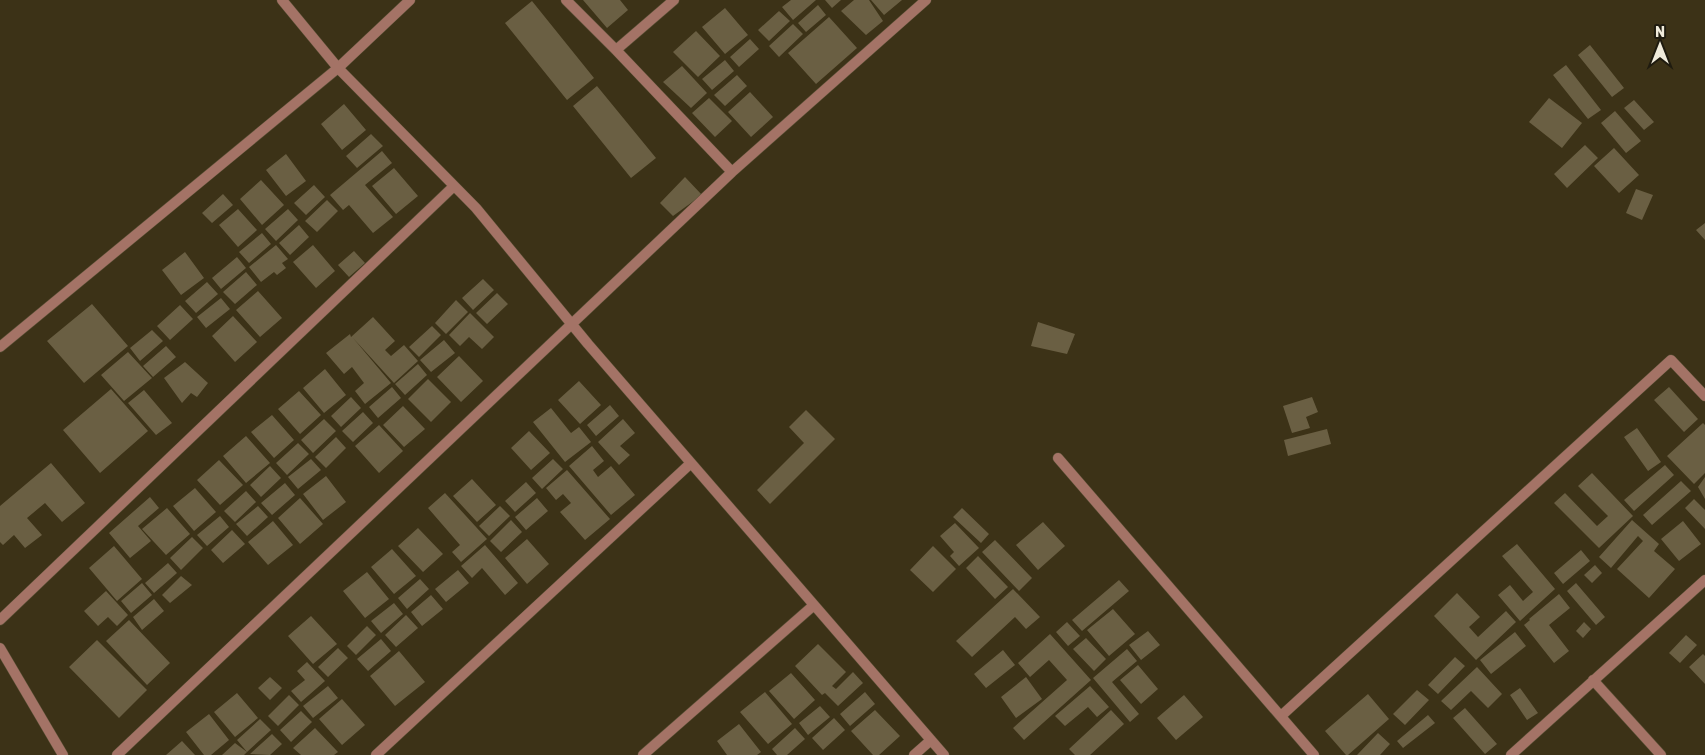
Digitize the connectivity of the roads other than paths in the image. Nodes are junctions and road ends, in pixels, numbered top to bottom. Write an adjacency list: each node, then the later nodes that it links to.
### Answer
1 (282, 0): 7 (street)
2 (410, 0): 7 (street)
3 (566, 0): 6 (street)
4 (674, 0): 6 (street)
5 (926, 0): 8 (street)
6 (616, 50): 8 (street)
7 (338, 68): 9 (street); 11 (street)
8 (732, 172): 10 (street)
9 (454, 186): 10 (street); 17 (street)
10 (572, 324): 14 (street); 23 (street)
11 (0, 347)
12 (1705, 396): 20 (street)
13 (1058, 458): 20 (street)
14 (691, 463): 16 (street); 24 (street)
15 (1705, 580): 19 (street)
16 (814, 605): 21 (street); 25 (street)
17 (0, 620)
18 (0, 648): 22 (street)
19 (1593, 680): 29 (street); 30 (street)
20 (1280, 716): 28 (street)
21 (930, 740): 26 (street); 27 (street)
22 (62, 755)
23 (117, 755)
24 (376, 755)
25 (643, 755)
26 (914, 755)
27 (944, 755)
28 (1314, 755)
29 (1511, 755)
30 (1660, 755)

